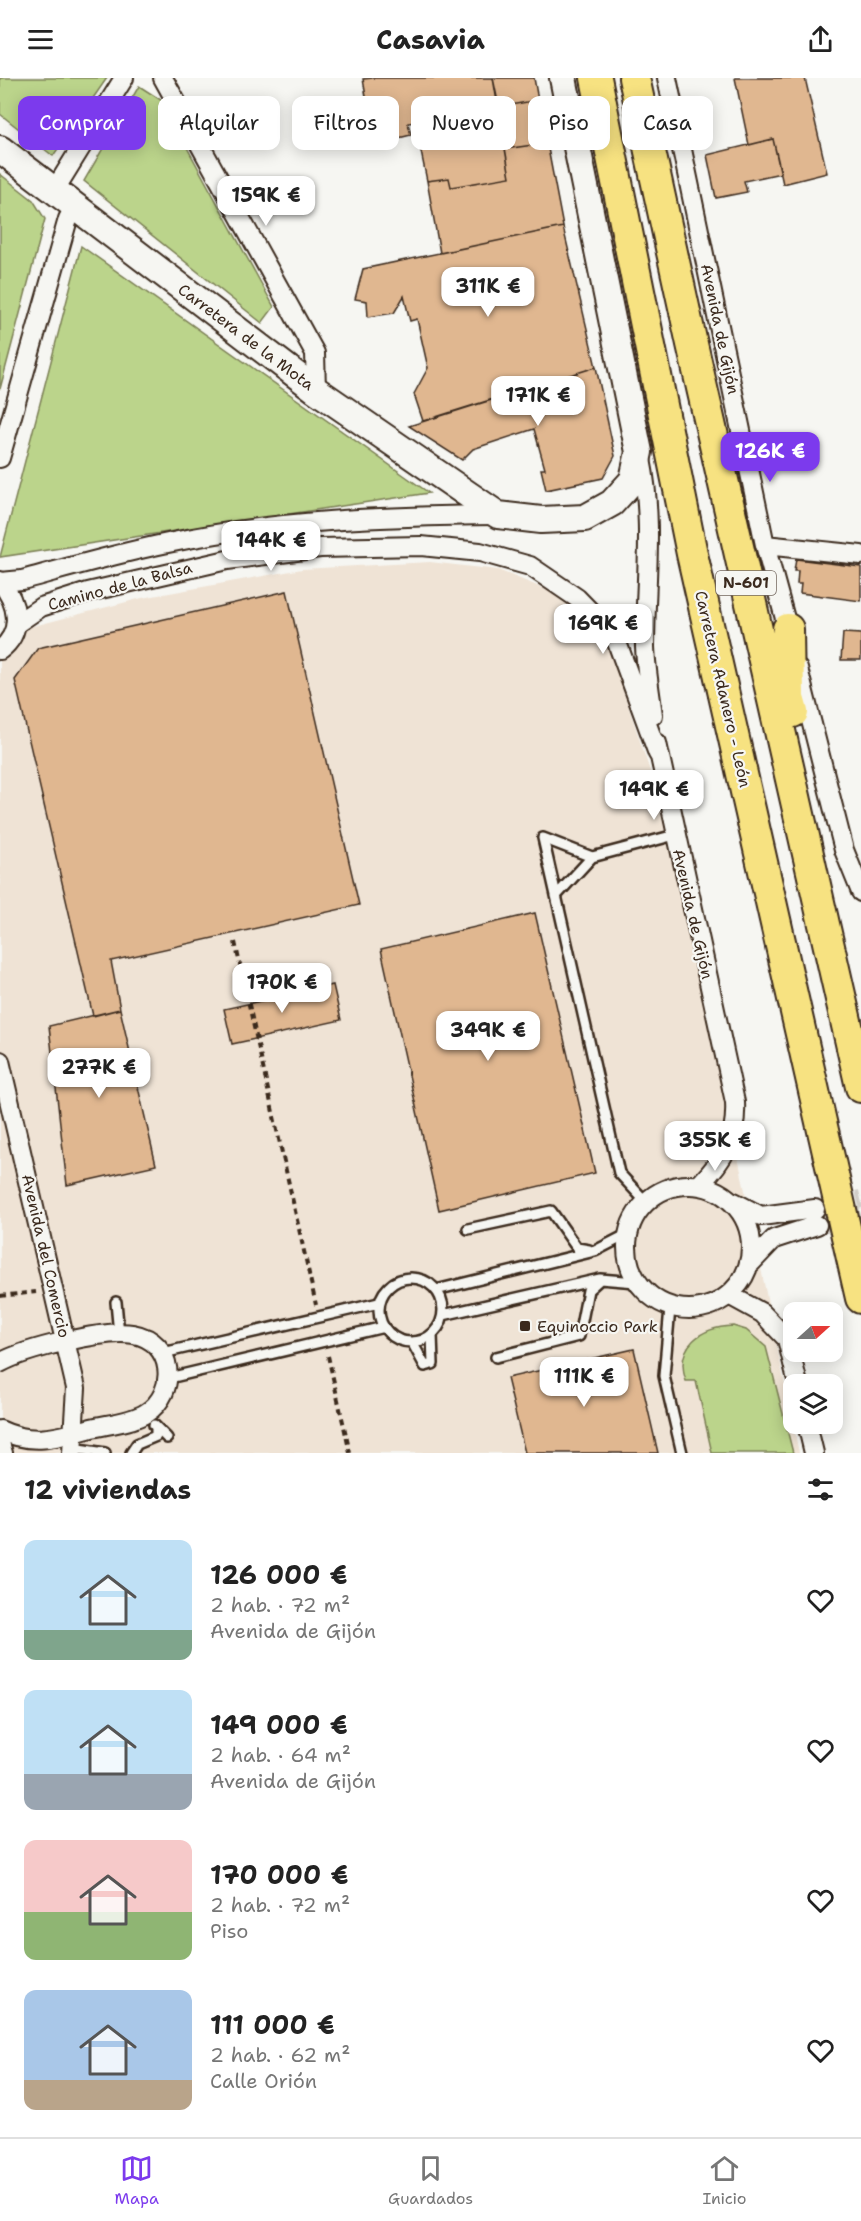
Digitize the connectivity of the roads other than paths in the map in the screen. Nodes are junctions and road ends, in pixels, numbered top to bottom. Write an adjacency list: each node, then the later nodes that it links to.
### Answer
1 (124, 78): 8 (street)
2 (163, 78): 10 (street)
3 (563, 78): 11 (main road, Avenida de Gijón)
4 (596, 78): 39 (highway, Carretera Adanero - León / N-601)
5 (634, 78): 22 (highway, N-601)
6 (667, 78): 14 (street, Avenida de Gijón)
7 (0, 149): 8 (main road, Carretera de la Mota)
8 (54, 191): 9 (main road, Carretera de la Mota)
9 (74, 207): 10 (main road, Carretera de la Mota); 12 (street)
10 (316, 390): 13 (main road, Carretera de la Mota)
11 (639, 452): 13 (main road, Avenida de Gijón); 20 (street, Avenida de Gijón)
12 (0, 458)
13 (498, 515): 16 (street, Camino de la Balsa)
14 (765, 545): 15 (street); 18 (street, Avenida de Gijón)
15 (861, 555)
16 (0, 581): 17 (street)
17 (16, 624): 19 (street); 20 (street, Camino de la Balsa)
18 (788, 630): 22 (highway); 24 (street, Avenida de Gijón)
19 (0, 650)
20 (658, 754): 21 (street, Avenida de Gijón)
21 (675, 835): 23 (lane); 28 (street, Avenida de Gijón)
22 (803, 836): 27 (highway, N-601)
23 (592, 857): 25 (lane); 25 (lane)
24 (861, 892)
25 (556, 896): 29 (lane)
26 (0, 1061): 47 (street, Avenida del Comercio)
27 (861, 1087)
28 (699, 1185): 29 (street); 30 (street)
29 (646, 1202): 32 (street)
30 (734, 1202): 34 (street); 34 (street)
31 (468, 1229): 33 (lane)
32 (628, 1234): 33 (lane); 36 (street)
33 (595, 1251): 37 (lane)
34 (751, 1263): 38 (street)
35 (600, 1279): 36 (lane); 43 (lane); 50 (lane)
36 (636, 1282): 42 (street)
37 (436, 1290): 41 (lane); 43 (lane)
38 (730, 1296): 42 (street); 52 (street)
39 (861, 1298)
40 (116, 1302): 45 (lane)
41 (379, 1303): 44 (lane); 49 (lane)
42 (670, 1308): 63 (lane)
43 (443, 1315): 46 (lane)
44 (384, 1327): 48 (lane); 53 (lane)
45 (119, 1334): 47 (street); 49 (street)
46 (432, 1334): 48 (lane); 48 (lane)
47 (66, 1341): 51 (street); 59 (street, Avenida del Comercio)
48 (412, 1342)
49 (163, 1353): 53 (street)
50 (496, 1357)
51 (0, 1363)
52 (796, 1374)
53 (169, 1378): 54 (street)
54 (150, 1421): 57 (lane); 59 (street); 62 (lane)
55 (0, 1430): 59 (street)
56 (809, 1434): 64 (street)
57 (166, 1438)
58 (0, 1443): 60 (street)
59 (72, 1445): 61 (lane)
60 (3, 1453)
61 (105, 1453)
62 (131, 1453)
63 (682, 1453)
64 (814, 1453)

